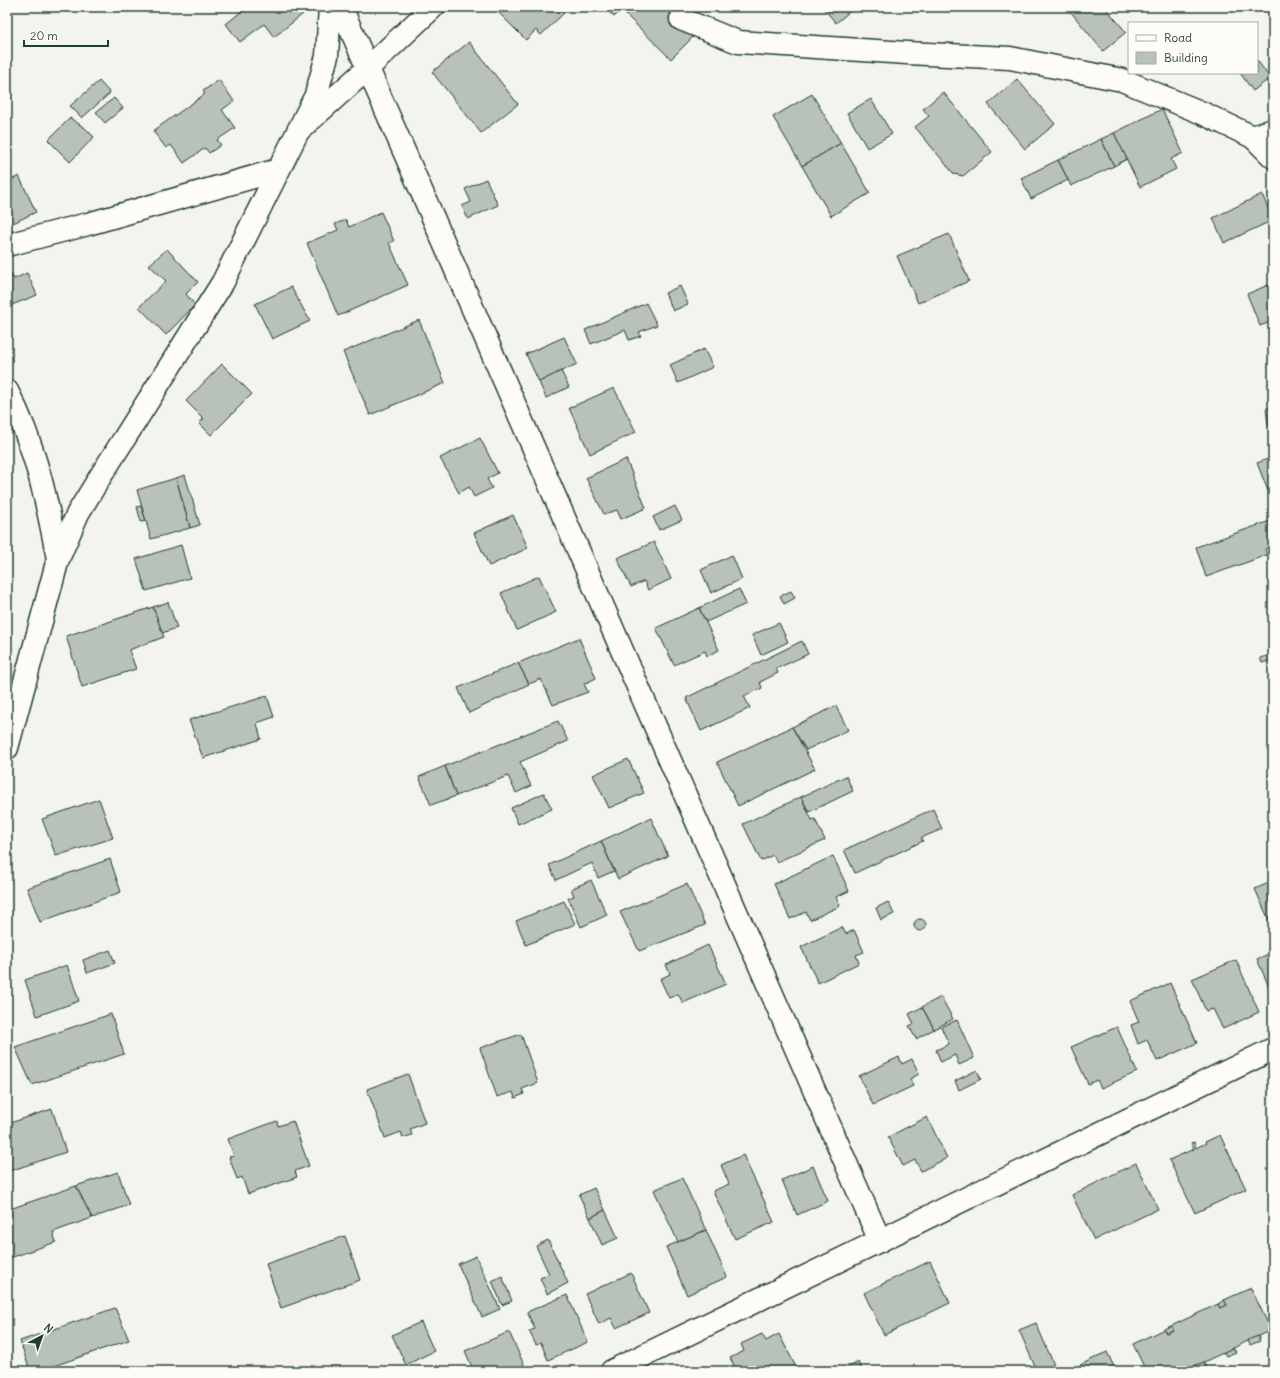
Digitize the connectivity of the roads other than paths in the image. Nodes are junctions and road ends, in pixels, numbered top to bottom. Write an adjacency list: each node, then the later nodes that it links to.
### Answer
1 (330, 7): 7 (street)
2 (341, 7): 5 (street)
3 (433, 7): 5 (street)
4 (681, 19): 8 (street)
5 (368, 68): 7 (street); 16 (street)
6 (1273, 130): 8 (street)
7 (297, 132): 10 (street)
8 (1253, 137): 9 (street)
9 (1273, 157)
10 (278, 170): 11 (street); 13 (street)
11 (7, 245)
12 (7, 391): 13 (street)
13 (58, 559): 14 (street)
14 (7, 748)
15 (1273, 1049): 16 (street)
16 (880, 1241): 17 (street)
17 (612, 1371)

